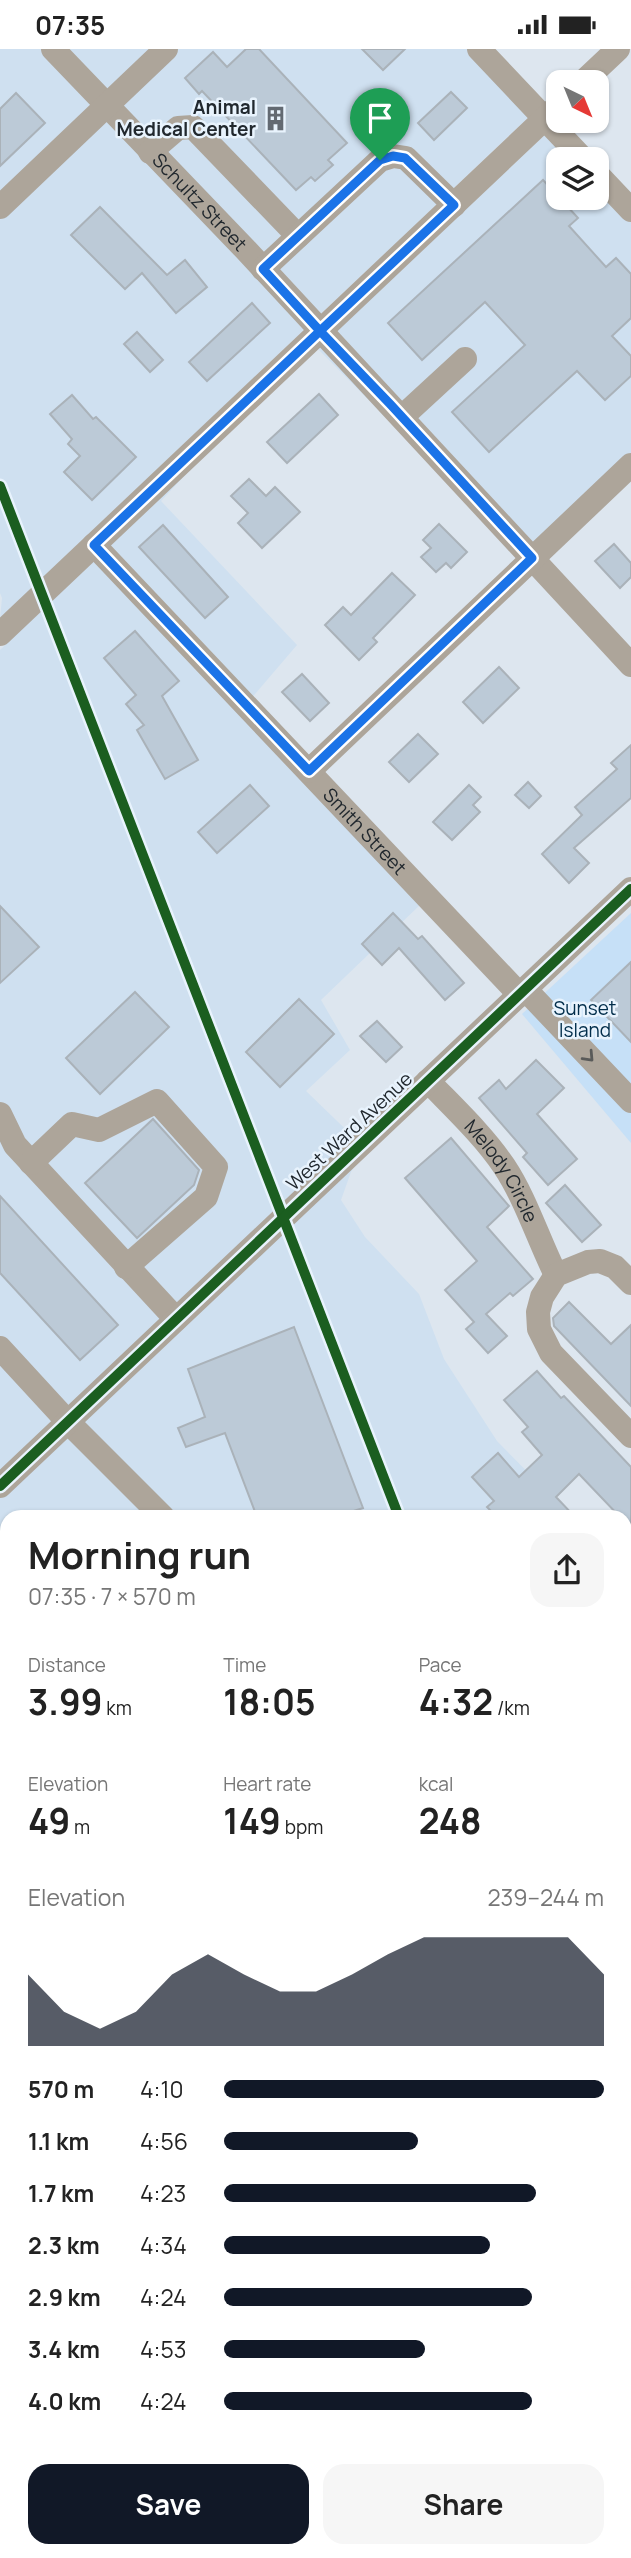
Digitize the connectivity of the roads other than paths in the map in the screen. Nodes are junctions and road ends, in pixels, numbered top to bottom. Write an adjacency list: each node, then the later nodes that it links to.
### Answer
1 (53, 49): 6 (street, Schultz Street)
2 (166, 49): 6 (street)
3 (479, 49): 7 (street)
4 (618, 49): 5 (street)
5 (596, 70)
6 (106, 106): 9 (street, Schultz Street); 12 (street)
7 (546, 108)
8 (546, 117): 11 (street)
9 (150, 152): 14 (street); 15 (street, Schultz Street)
10 (609, 186): 13 (street)
11 (454, 205): 14 (street); 16 (street)
12 (0, 207)
13 (631, 209)
14 (298, 236): 15 (street)
15 (263, 269): 16 (street, Schultz Street)
16 (320, 331): 18 (street, Schultz Street); 20 (street)
17 (465, 359): 18 (street)
18 (402, 417): 21 (street, Schultz Street)
19 (631, 465): 21 (street)
20 (94, 545): 22 (street); 24 (street, Smith Street)
21 (532, 558): 23 (street, Schultz Street); 24 (street)
22 (0, 634)
23 (631, 665)
24 (309, 771): 26 (street, Smith Street)
25 (631, 889): 26 (street, West Ward Avenue)
26 (523, 992): 27 (street, West Ward Avenue); 28 (street, Smith Street, one-way to 28)
27 (428, 1081): 32 (street, Melody Circle); 34 (street, West Ward Avenue)
28 (631, 1101)
29 (0, 1114): 30 (street)
30 (31, 1163): 31 (street); 31 (street)
31 (126, 1267): 34 (street)
32 (556, 1275): 33 (street); 37 (street)
33 (631, 1283)
34 (176, 1319): 36 (street, West Ward Avenue)
35 (0, 1348): 36 (street)
36 (68, 1422): 38 (street, West Ward Avenue); 39 (street)
37 (631, 1436)
38 (0, 1486)
39 (156, 1510)

